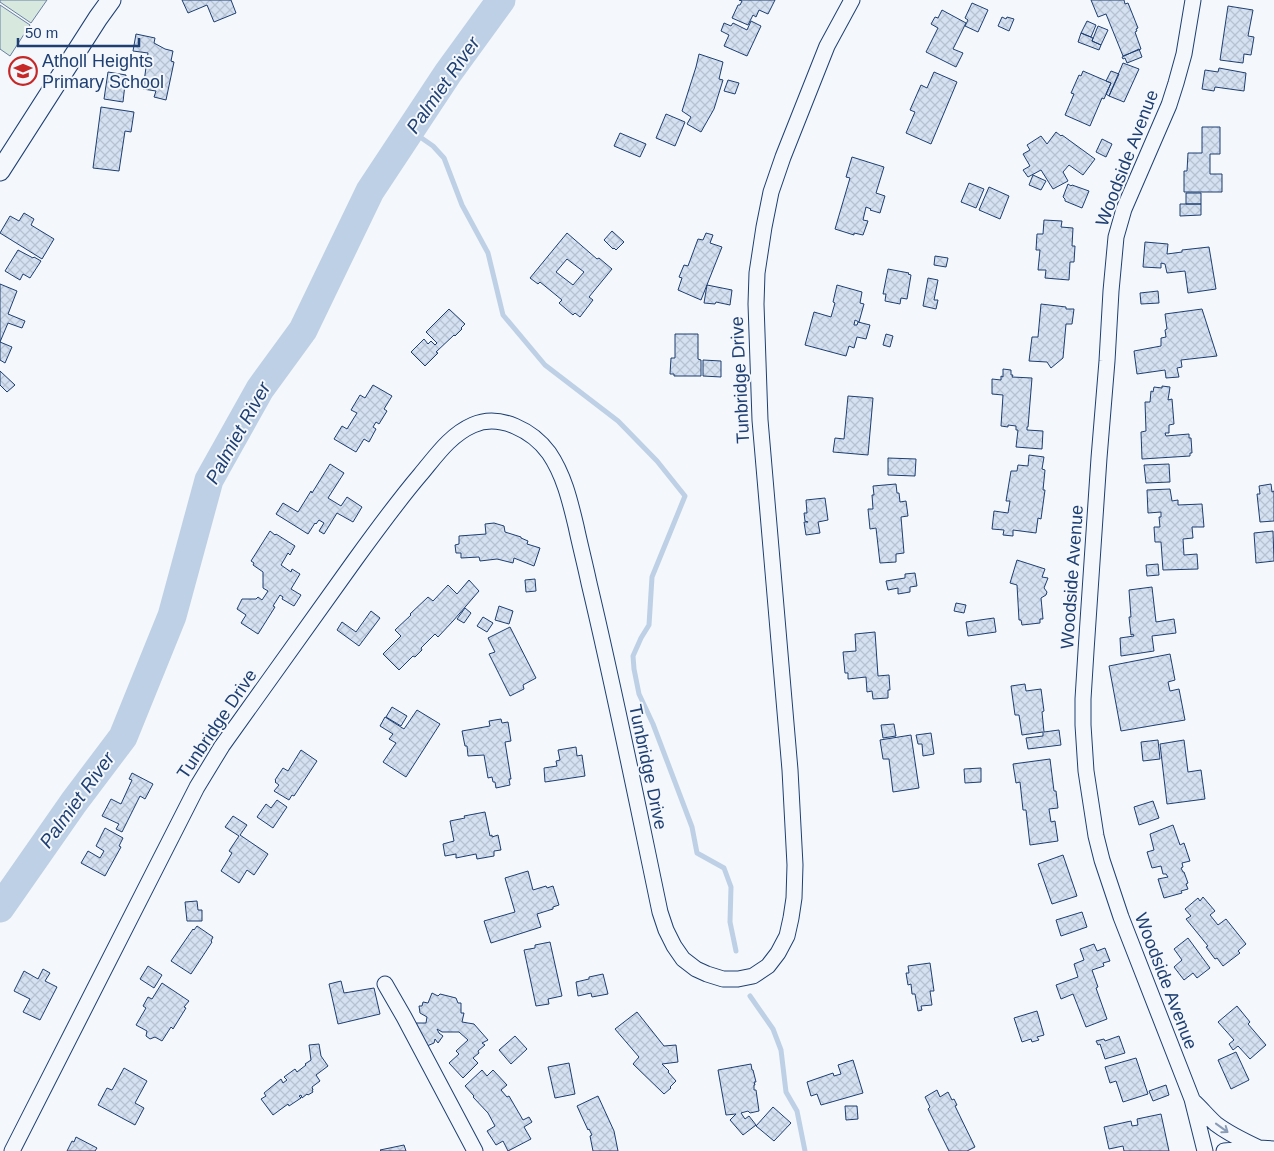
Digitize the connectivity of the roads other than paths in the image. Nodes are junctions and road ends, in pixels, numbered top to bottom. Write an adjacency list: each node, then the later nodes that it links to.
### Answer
1 (111, 0): 4 (street)
2 (852, 0): 8 (street, Tunbridge Drive)
3 (1193, 0): 6 (street, Woodside Avenue)
4 (0, 171)
5 (385, 984): 9 (street)
6 (1192, 1099): 7 (street, one-way to 7); 10 (street, Woodside Avenue)
7 (1263, 1149): 11 (street)
8 (12, 1151)
9 (475, 1151)
10 (1205, 1151)
11 (1224, 1151)

